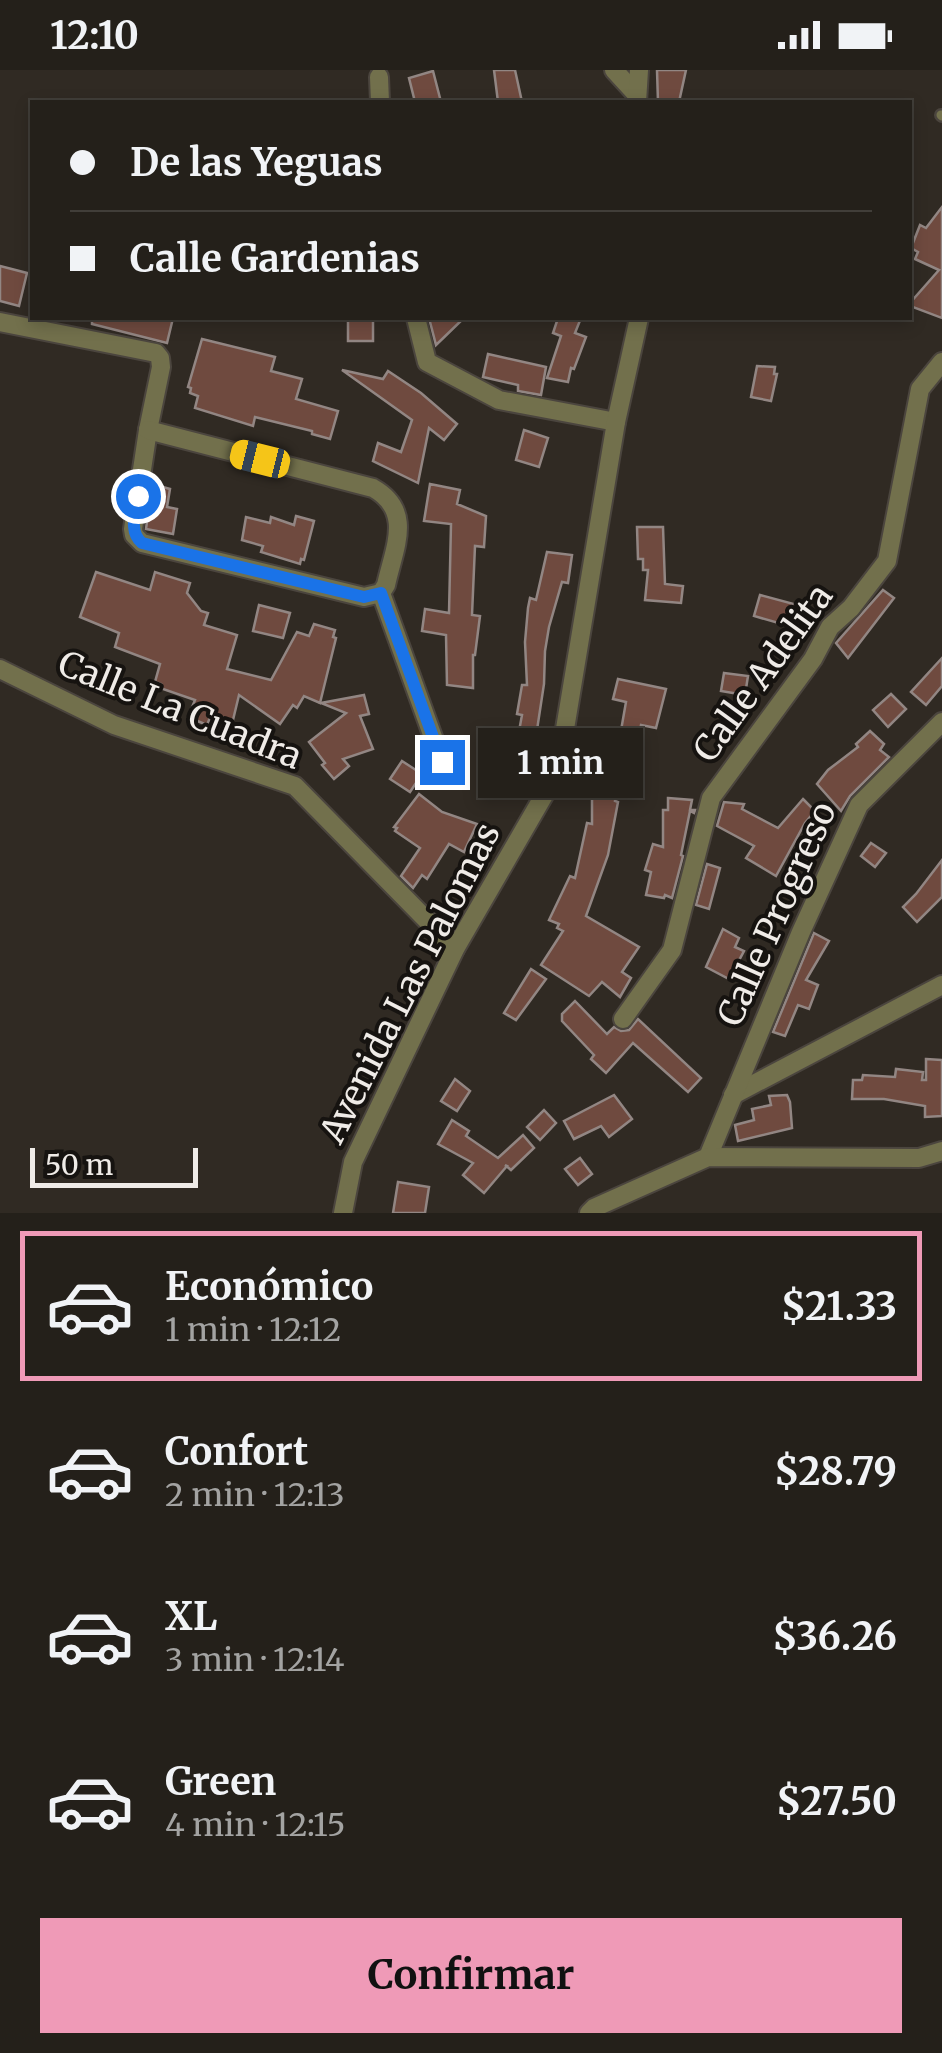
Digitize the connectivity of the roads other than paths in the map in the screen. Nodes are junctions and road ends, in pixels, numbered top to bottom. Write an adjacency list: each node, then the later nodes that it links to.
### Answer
1 (614, 70): 4 (street)
2 (639, 70): 4 (street)
3 (379, 78): 5 (street)
4 (636, 98)
5 (380, 100)
6 (416, 320): 10 (street)
7 (639, 320): 10 (street, Avenida Las Palomas)
8 (0, 322): 11 (street)
9 (942, 362): 18 (street, Calle Adelita)
10 (616, 422): 16 (street, Avenida Las Palomas)
11 (148, 430): 12 (street); 12 (street)
12 (381, 593): 15 (street)
13 (0, 669): 16 (street, Calle La Cuadra)
14 (942, 722): 19 (street, Calle Progreso)
15 (442, 762)
16 (455, 949): 22 (street, Avenida Las Palomas)
17 (942, 984): 19 (street)
18 (624, 1019)
19 (734, 1095): 21 (street, Calle Progreso)
20 (942, 1151): 21 (street)
21 (708, 1157): 23 (street)
22 (343, 1213)
23 (588, 1213)

